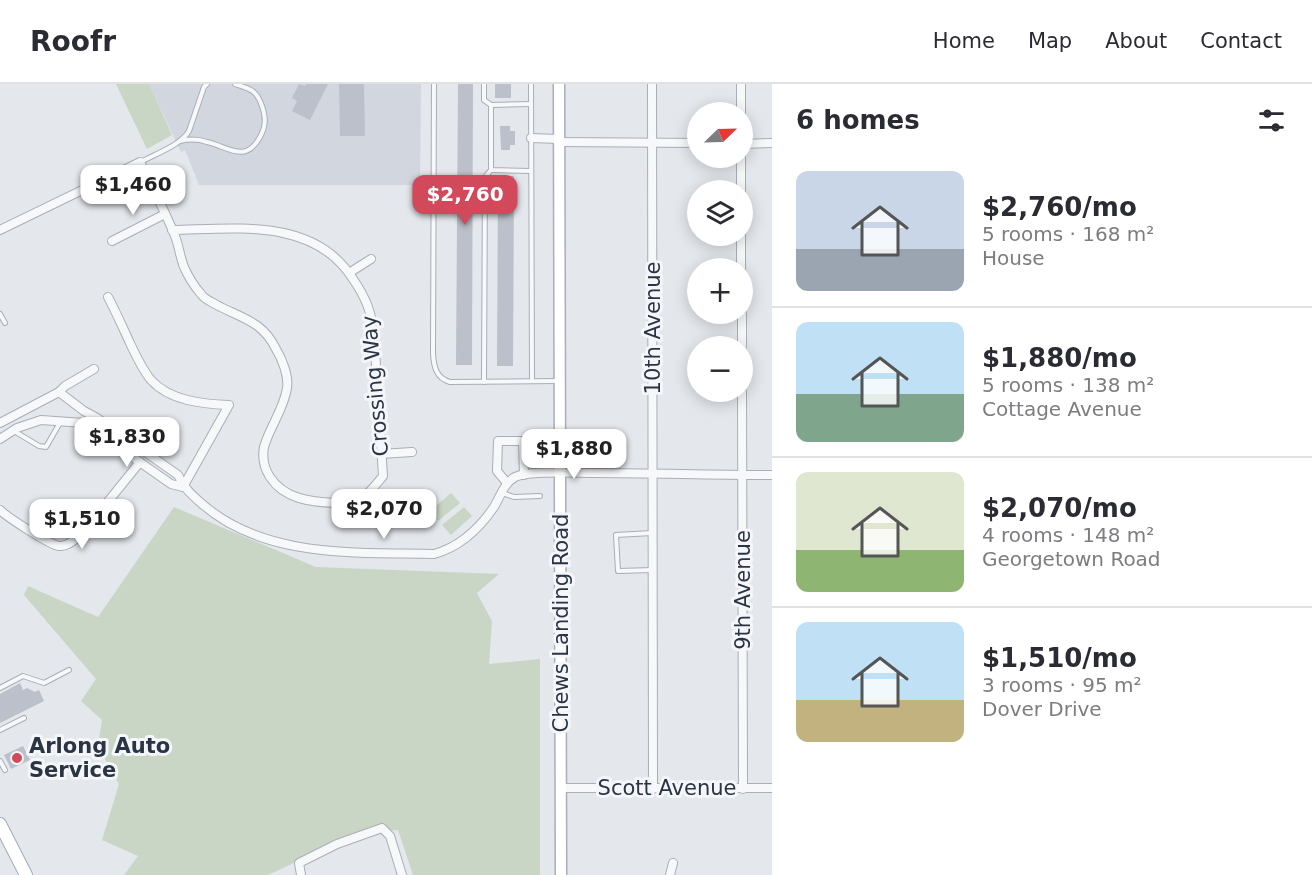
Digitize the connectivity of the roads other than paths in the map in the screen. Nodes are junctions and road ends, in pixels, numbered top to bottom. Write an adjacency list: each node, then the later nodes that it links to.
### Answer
1 (207, 84): 14 (lane)
2 (235, 84): 14 (lane)
3 (434, 84): 34 (lane)
4 (484, 84): 11 (lane)
5 (531, 84): 10 (lane)
6 (559, 84): 13 (street, Chews Landing Road)
7 (652, 84): 15 (street, 10th Avenue)
8 (741, 84): 9 (street)
9 (741, 102)
10 (531, 104): 11 (lane); 12 (lane)
11 (490, 105): 20 (lane)
12 (531, 138): 13 (street); 21 (lane)
13 (558, 140): 15 (street); 33 (street, Chews Landing Road)
14 (180, 141): 19 (lane)
15 (652, 143): 16 (street); 47 (street, 10th Avenue)
16 (687, 143)
17 (753, 144): 18 (street)
18 (772, 144)
19 (140, 162): 22 (street, Crossing Way); 23 (street)
20 (491, 170): 21 (lane); 34 (lane)
21 (531, 171): 32 (lane)
22 (165, 214): 24 (street, Crossing Way); 25 (street)
23 (0, 230)
24 (172, 231): 27 (street, Crossing Way); 44 (street, Crossing Way)
25 (111, 241)
26 (371, 259): 27 (street)
27 (350, 273): 44 (street, Crossing Way)
28 (108, 297): 52 (street)
29 (0, 314): 30 (lane)
30 (5, 322)
31 (94, 369): 35 (street)
32 (532, 381): 33 (lane); 34 (lane)
33 (559, 381): 46 (street, Chews Landing Road)
34 (484, 382)
35 (59, 392): 37 (street); 39 (street)
36 (742, 402): 49 (street, 9th Avenue)
37 (89, 415): 40 (street); 52 (street)
38 (61, 421): 40 (street); 41 (street); 41 (lane)
39 (0, 423)
40 (84, 423): 45 (street)
41 (14, 431): 42 (street)
42 (0, 439)
43 (412, 452): 44 (street)
44 (381, 454)
45 (140, 462): 52 (street); 55 (street)
46 (560, 472): 47 (street); 48 (street); 64 (street, Chews Landing Road)
47 (653, 473): 49 (street); 56 (street, 10th Avenue)
48 (524, 475): 51 (street); 51 (street)
49 (742, 475): 50 (street); 67 (street, 9th Avenue)
50 (772, 475)
51 (507, 483): 53 (street)
52 (183, 486): 53 (street)
53 (502, 493): 54 (lane)
54 (540, 496)
55 (0, 510)
56 (653, 533): 57 (street, 10th Avenue); 57 (lane)
57 (653, 570): 66 (street, 10th Avenue)
58 (69, 670): 59 (lane)
59 (0, 688)
60 (24, 718): 61 (lane)
61 (0, 730)
62 (0, 761): 63 (lane)
63 (5, 770)
64 (561, 788): 66 (street, Scott Avenue); 74 (street, Chews Landing Road)
65 (772, 788): 67 (street, Scott Avenue)
66 (653, 789): 67 (street, Scott Avenue)
67 (743, 789)
68 (0, 824): 69 (main road)
69 (5, 845): 71 (main road)
70 (673, 862): 75 (street)
71 (26, 875)
72 (301, 875): 73 (street)
73 (402, 875)
74 (561, 875)
75 (670, 875)

